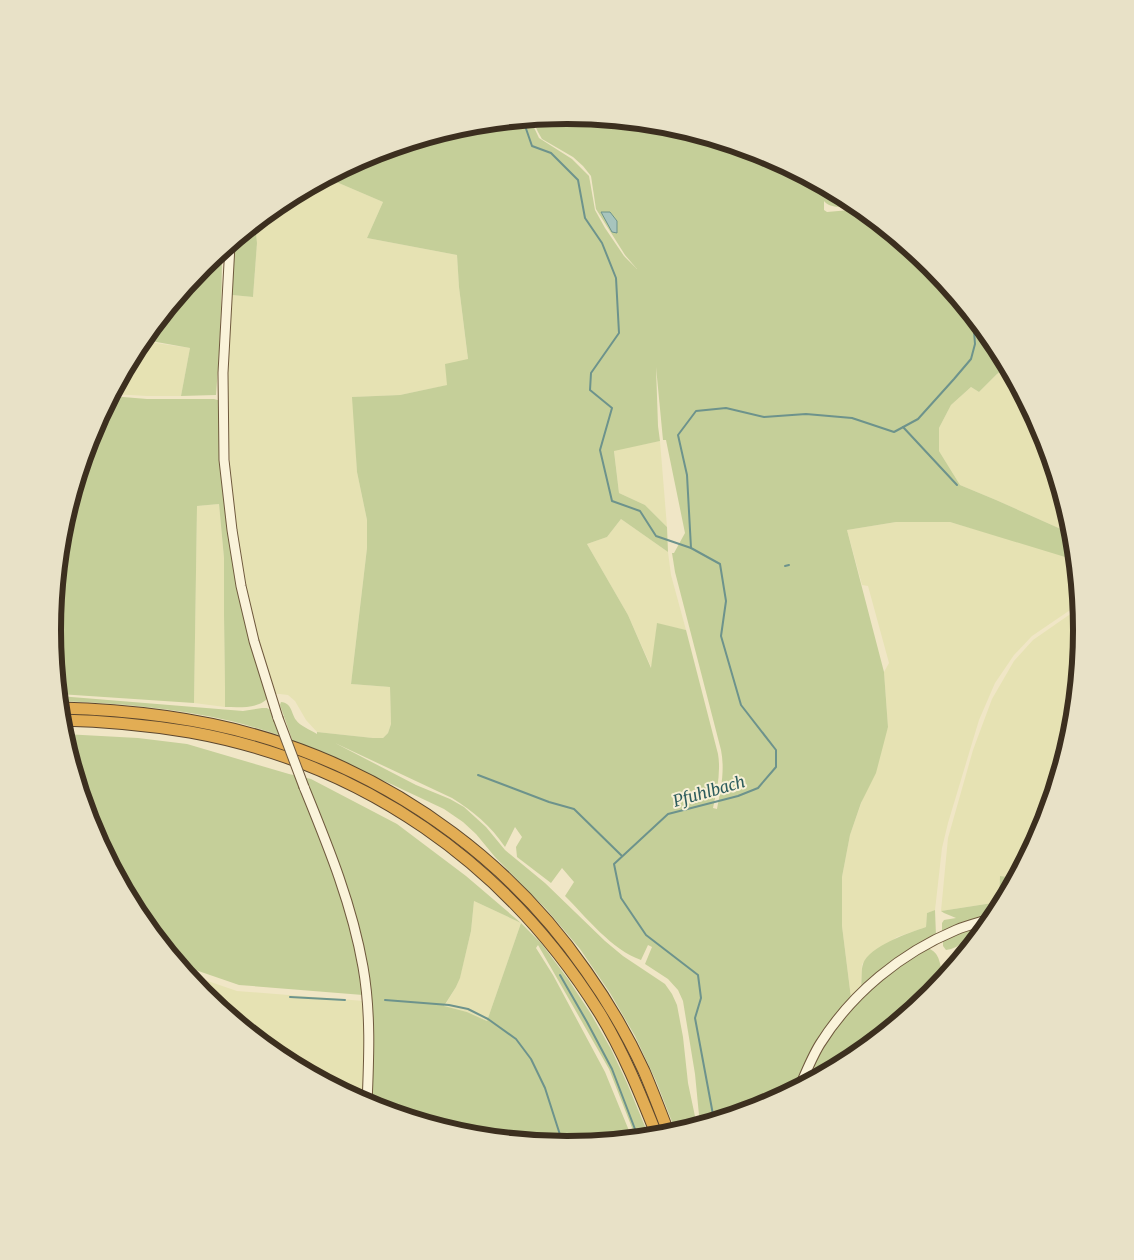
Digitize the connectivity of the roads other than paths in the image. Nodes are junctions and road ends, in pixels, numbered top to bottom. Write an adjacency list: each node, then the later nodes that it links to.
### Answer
1 (229, 254): 6 (street, bridge)
2 (68, 708): 7 (highway)
3 (70, 720): 8 (highway)
4 (980, 922): 5 (street)
5 (804, 1077)
6 (367, 1095)
7 (666, 1126)
8 (654, 1128)

